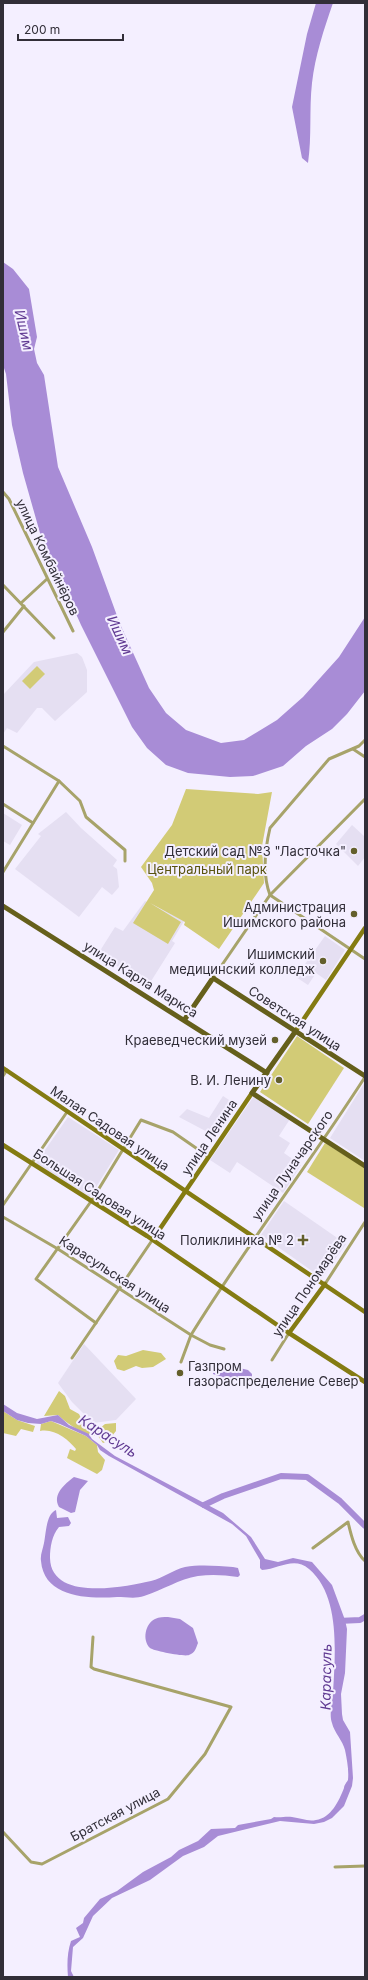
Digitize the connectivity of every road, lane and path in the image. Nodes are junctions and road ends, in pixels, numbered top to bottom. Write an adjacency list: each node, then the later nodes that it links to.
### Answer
1 (3, 492): 2 (street, улица Комбайнёров)
2 (47, 578): 4 (street); 5 (street, улица Комбайнёров)
3 (3, 585): 4 (street)
4 (23, 605): 6 (street); 7 (street)
5 (73, 631)
6 (3, 632)
7 (54, 638)
8 (365, 740): 10 (street)
9 (3, 746): 12 (street)
10 (353, 748): 11 (street); 18 (street)
11 (365, 757)
12 (59, 781): 15 (street); 16 (street)
13 (365, 799): 18 (street)
14 (3, 804): 15 (street)
15 (33, 823): 17 (street)
16 (126, 861)
17 (3, 872)
18 (270, 895): 21 (street); 23 (street)
19 (3, 906): 24 (main road, улица Карла Маркса)
20 (365, 928): 21 (street, улица Ленина)
21 (350, 950): 22 (street); 25 (street, улица Ленина)
22 (365, 959)
23 (214, 978): 24 (main road); 25 (main road, Советская улица)
24 (184, 1020): 27 (main road, улица Карла Маркса)
25 (296, 1032): 27 (main road, улица Ленина); 29 (main road, Советская улица)
26 (5, 1069): 28 (street); 31 (street, Малая Садовая улица)
27 (267, 1073): 30 (main road, улица Ленина)
28 (3, 1076)
29 (365, 1076): 32 (street, улица Луначарского)
30 (252, 1093): 32 (main road); 35 (street, улица Ленина)
31 (66, 1112): 34 (street, Малая Садовая улица); 36 (street)
32 (323, 1139): 37 (main road); 43 (street, улица Луначарского)
33 (3, 1145): 36 (street, Большая Садовая улица)
34 (123, 1149): 35 (street); 38 (street, Малая Садовая улица); 39 (street)
35 (209, 1157): 38 (street, улица Ленина)
36 (32, 1163): 39 (street, Большая Садовая улица); 40 (street)
37 (365, 1166)
38 (185, 1192): 43 (street, Малая Садовая улица); 44 (street, улица Ленина)
39 (92, 1200): 44 (street, Большая Садовая улица); 45 (street)
40 (3, 1205)
41 (3, 1217): 45 (street, Карасульская улица)
42 (365, 1222): 46 (street, улица Пономарёва)
43 (254, 1237): 46 (street, Малая Садовая улица); 47 (street, улица Луначарского)
44 (152, 1240): 47 (street, Большая Садовая улица); 48 (street, улица Ленина)
45 (58, 1249): 48 (street, Карасульская улица); 50 (street)
46 (324, 1284): 49 (street, Малая Садовая улица); 51 (street, улица Пономарёва)
47 (221, 1286): 51 (street, Большая Садовая улица); 52 (street, улица Луначарского)
48 (120, 1289): 50 (street, улица Ленина); 52 (street, Карасульская улица)
49 (365, 1312)
50 (96, 1323): 54 (street, улица Ленина)
51 (289, 1333): 55 (street, улица Пономарёва); 57 (street, Большая Садовая улица)
52 (191, 1335): 53 (street); 56 (street)
53 (224, 1349)
54 (72, 1358)
55 (272, 1360)
56 (181, 1362)
57 (365, 1382)
58 (313, 1548): 59 (street)
59 (365, 1561)
60 (93, 1637): 61 (street, Братская улица)
61 (3, 1832)
62 (365, 1866): 63 (street)
63 (335, 1867)

